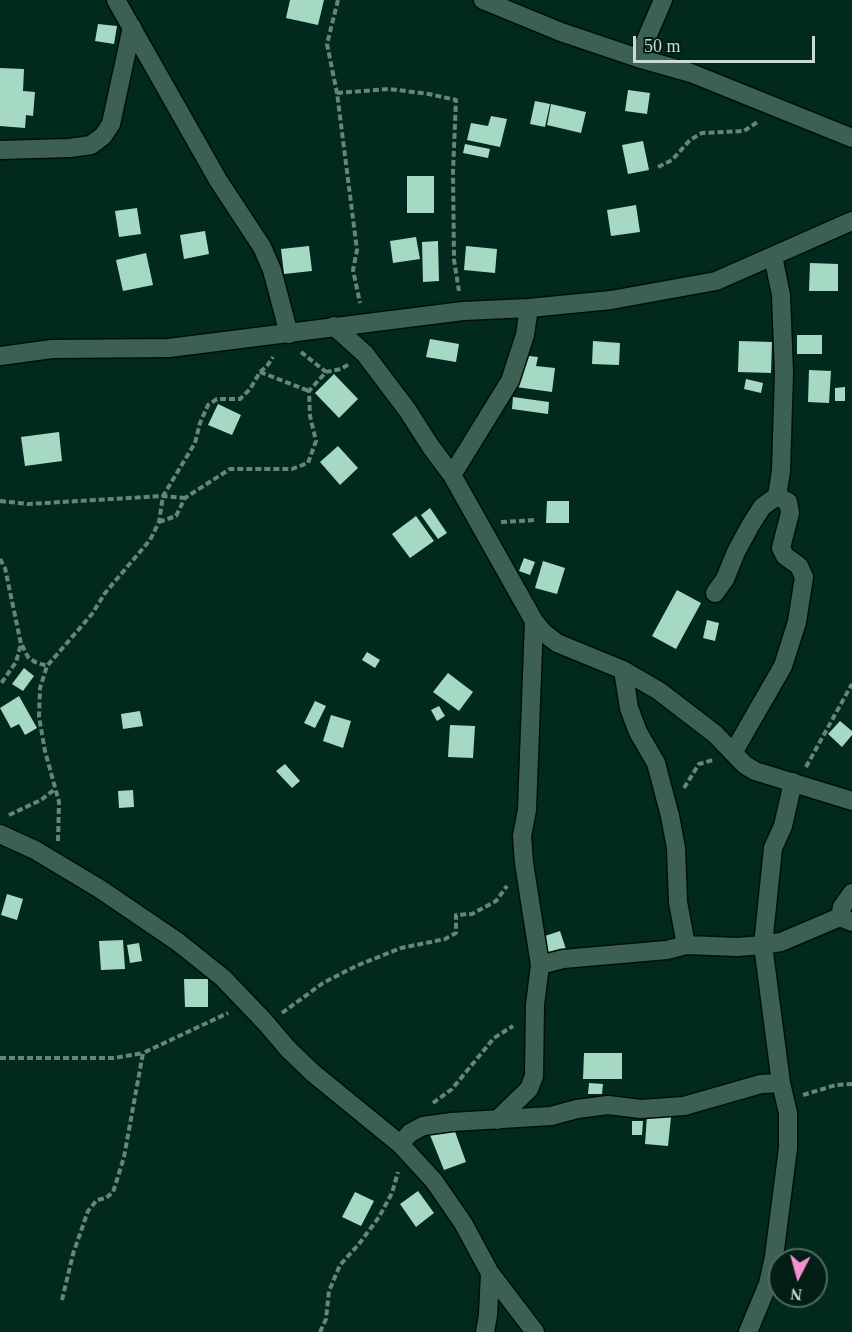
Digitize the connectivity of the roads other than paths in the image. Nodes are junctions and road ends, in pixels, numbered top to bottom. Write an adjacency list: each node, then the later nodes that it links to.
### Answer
1 (116, 0): 4 (street)
2 (483, 0): 5 (street)
3 (663, 0): 5 (street)
4 (132, 27): 7 (street); 12 (street)
5 (638, 58): 6 (street)
6 (852, 138)
7 (0, 150)
8 (852, 221): 9 (street)
9 (773, 256): 10 (street); 15 (street)
10 (529, 308): 11 (street); 14 (street)
11 (334, 326): 12 (street); 14 (street)
12 (286, 339): 13 (street)
13 (0, 356)
14 (453, 475): 17 (street)
15 (777, 496): 16 (street); 19 (street)
16 (715, 593)
17 (534, 621): 18 (street); 27 (street)
18 (623, 670): 19 (street); 25 (street)
19 (734, 753): 20 (street)
20 (796, 783): 21 (street); 26 (street)
21 (852, 801)
22 (2, 835): 30 (street)
23 (852, 893): 24 (street)
24 (846, 920): 26 (street)
25 (686, 945): 26 (street); 27 (street)
26 (763, 945): 28 (street)
27 (540, 965): 29 (street)
28 (782, 1088): 29 (street); 34 (street)
29 (497, 1120): 30 (street)
30 (400, 1144): 31 (street)
31 (490, 1273): 32 (street); 33 (street)
32 (485, 1332)
33 (535, 1332)
34 (748, 1332)

